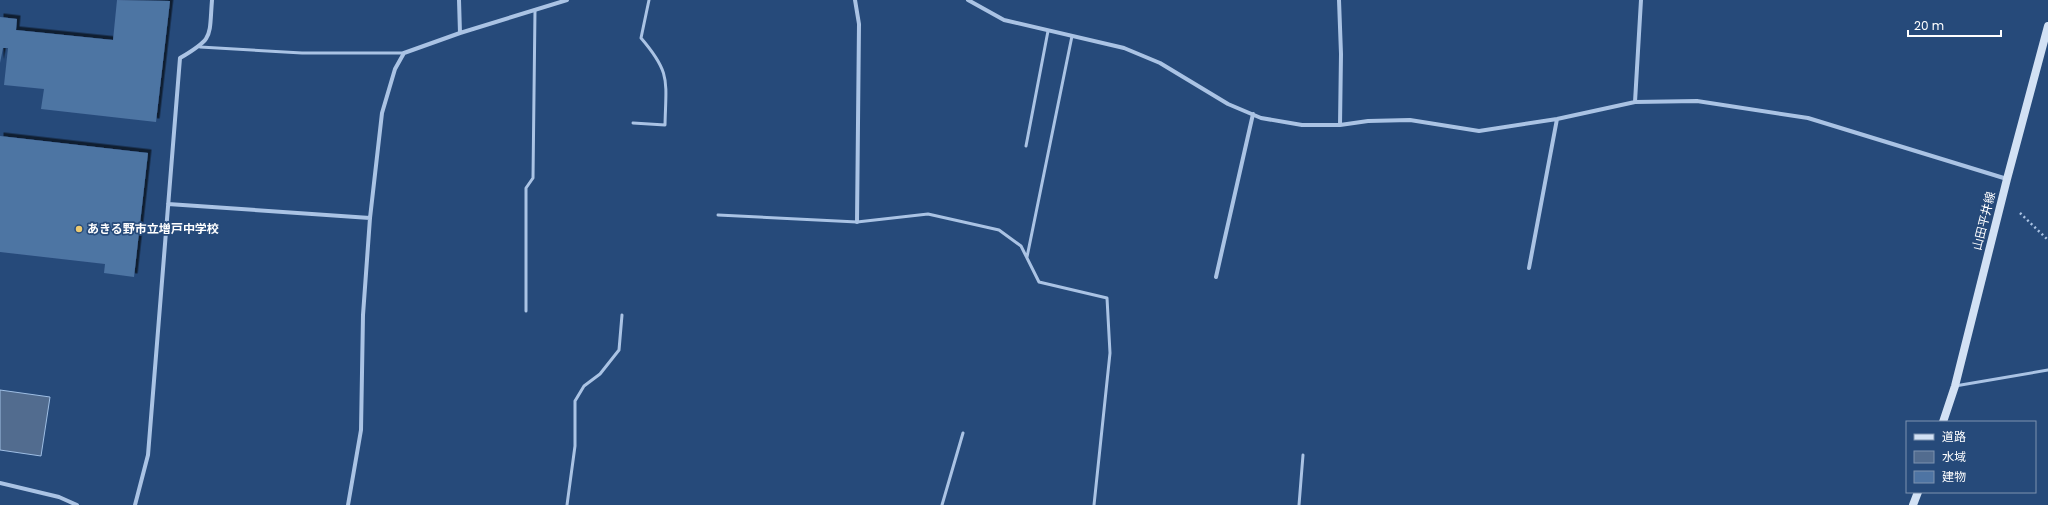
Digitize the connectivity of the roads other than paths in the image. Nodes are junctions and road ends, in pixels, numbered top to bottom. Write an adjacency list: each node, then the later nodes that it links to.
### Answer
1 (212, 0): 14 (street)
2 (459, 0): 12 (street)
3 (567, 0): 9 (street)
4 (649, 0): 19 (lane)
5 (855, 0): 26 (street)
6 (968, 0): 11 (street)
7 (1339, 0): 20 (street)
8 (1641, 0): 16 (street)
9 (534, 10): 12 (street); 30 (lane)
10 (2048, 26): 22 (main road, 山田平井線)
11 (1048, 31): 13 (street); 21 (lane)
12 (460, 33): 15 (street)
13 (1072, 36): 17 (street); 27 (lane)
14 (200, 46): 15 (lane); 23 (street)
15 (404, 53): 25 (street)
16 (1635, 102): 18 (street); 22 (street)
17 (1253, 114): 20 (street); 29 (street)
18 (1557, 119): 20 (street); 28 (street)
19 (633, 123)
20 (1340, 125)
21 (1026, 146)
22 (2007, 179): 33 (main road, 山田平井線)
23 (168, 204): 25 (street); 40 (street)
24 (718, 215): 26 (lane)
25 (370, 218): 41 (street)
26 (858, 222): 27 (lane)
27 (1027, 257): 44 (lane)
28 (1528, 268)
29 (1216, 277)
30 (526, 311)
31 (622, 315): 42 (lane)
32 (2048, 370): 33 (lane)
33 (1955, 386): 34 (main road, 山田平井線)
34 (1943, 421)
35 (962, 433): 43 (lane)
36 (1303, 456): 45 (lane)
37 (0, 483): 39 (street)
38 (1918, 493): 46 (main road)
39 (77, 505)
40 (135, 505)
41 (348, 505)
42 (567, 505)
43 (942, 505)
44 (1094, 505)
45 (1299, 505)
46 (1913, 505)

